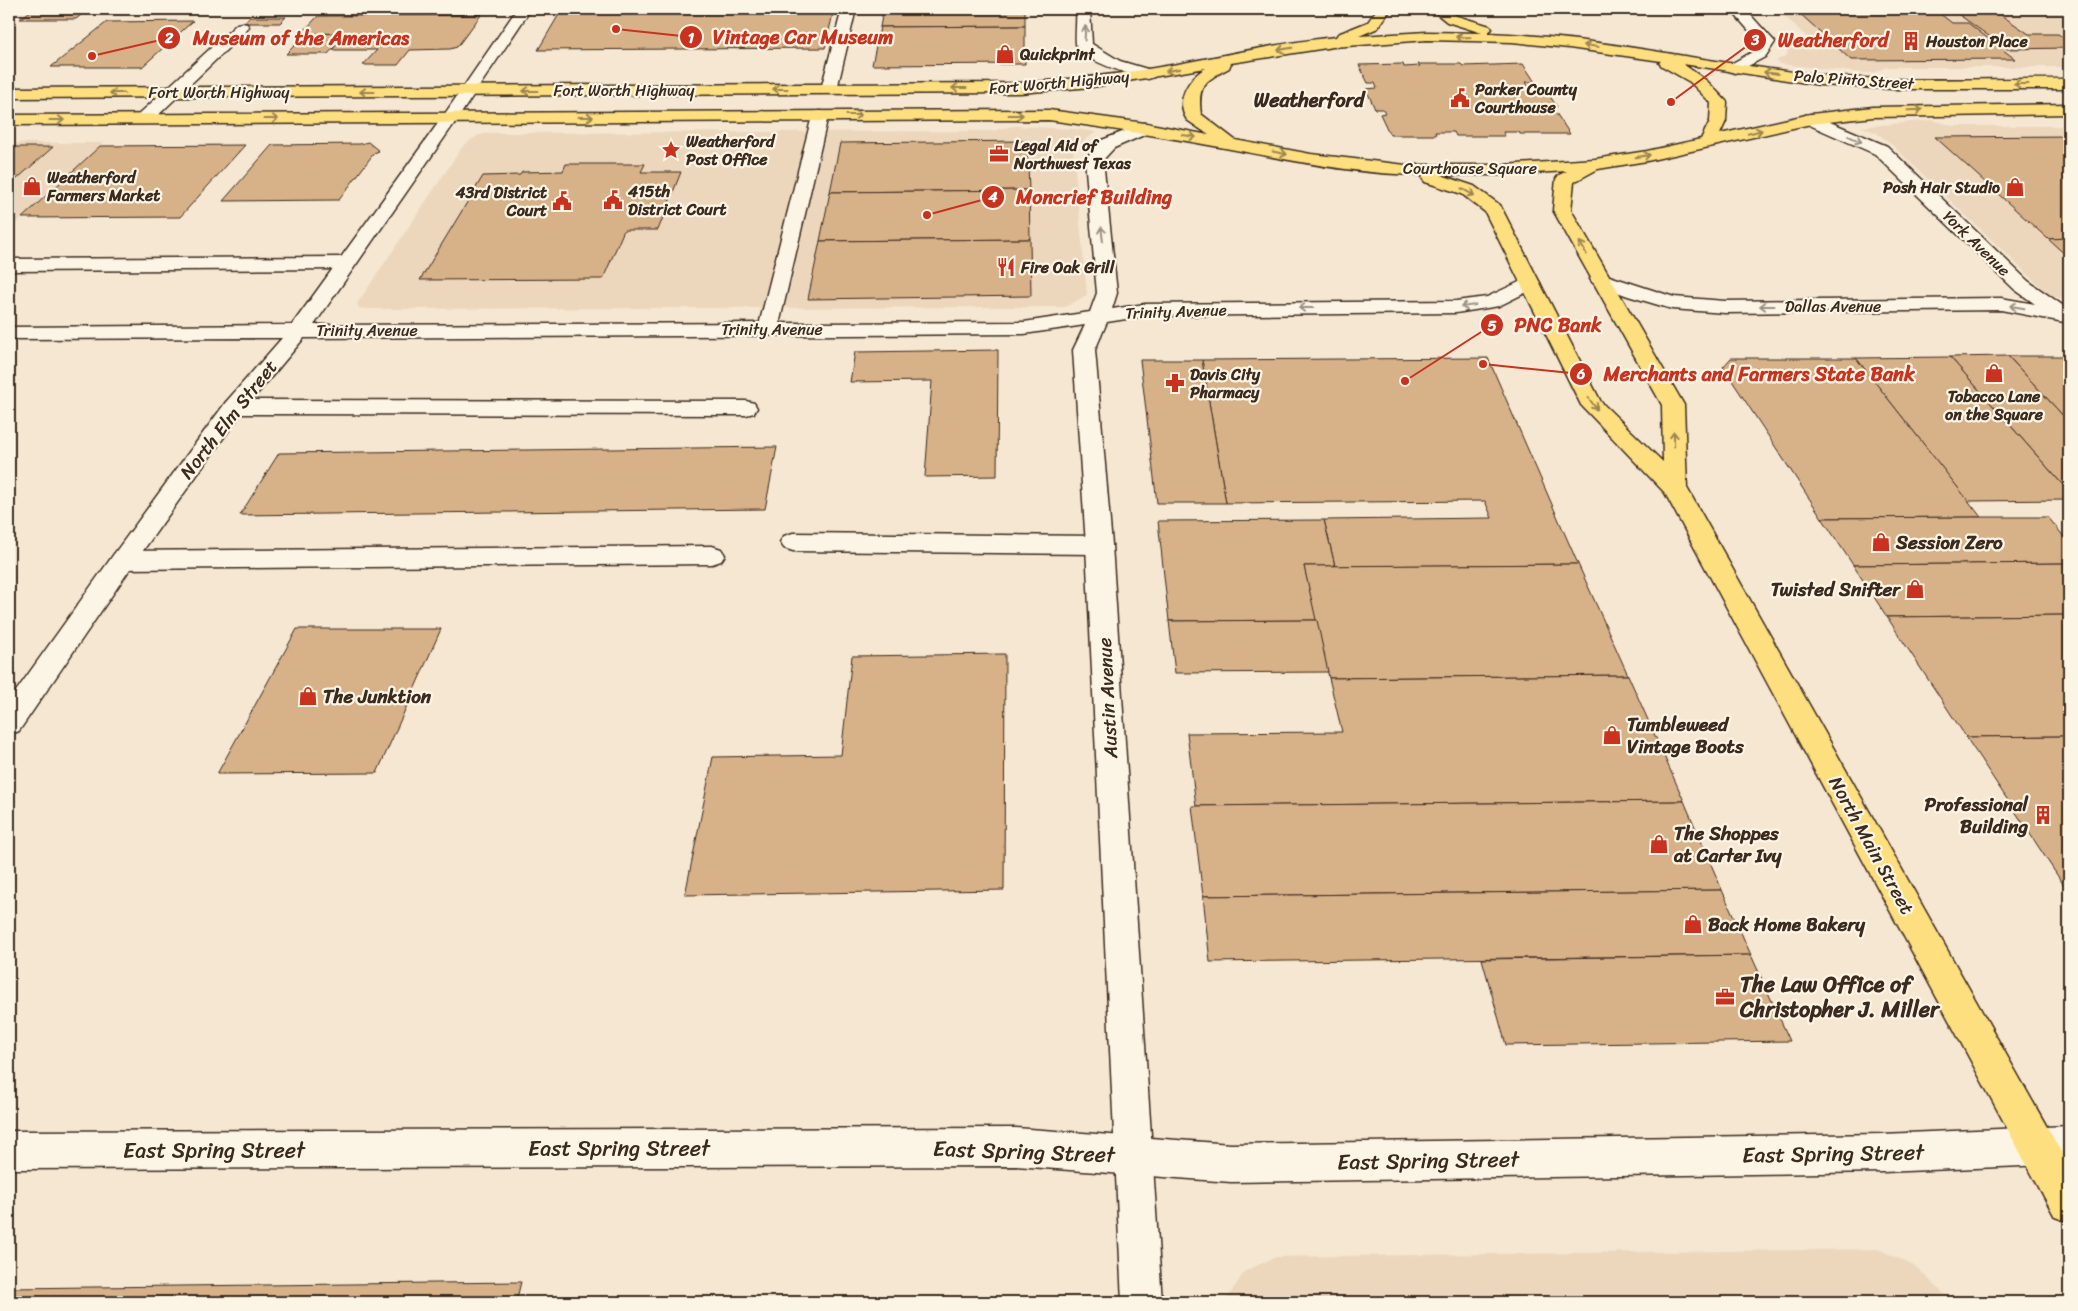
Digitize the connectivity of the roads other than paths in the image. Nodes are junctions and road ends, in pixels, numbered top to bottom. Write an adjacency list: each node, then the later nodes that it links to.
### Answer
1 (524, 9): 16 (street, North Elm Street)
2 (849, 9): 15 (street)
3 (1083, 9): 13 (street, one-way to 3)
4 (1384, 9): 9 (main road)
5 (1438, 9): 8 (main road)
6 (1738, 9): 12 (street)
7 (242, 27): 17 (street)
8 (1512, 38): 9 (main road, one-way to 9); 10 (main road, one-way to 8)
9 (1333, 42): 11 (main road, one-way to 11)
10 (1639, 53): 12 (main road, Palo Pinto Street); 26 (main road)
11 (1238, 58): 13 (main road, Fort Worth Highway, one-way to 13); 27 (main road)
12 (1735, 68): 14 (main road, Palo Pinto Street, one-way to 12)
13 (1148, 74): 15 (main road, Fort Worth Highway, one-way to 15)
14 (2069, 84)
15 (829, 89): 16 (main road, Fort Worth Highway, one-way to 16)
16 (468, 91): 17 (main road, Fort Worth Highway, one-way to 17); 21 (street, North Elm Street)
17 (173, 92): 18 (main road, Fort Worth Highway, one-way to 18); 22 (street)
18 (9, 93)
19 (2069, 109): 23 (main road, Palo Pinto Street, one-way to 19)
20 (820, 116): 21 (main road, Fort Worth Highway, one-way to 20); 25 (main road, Fort Worth Highway, one-way to 25); 36 (street)
21 (450, 118): 22 (main road, Fort Worth Highway, one-way to 21); 30 (street, North Elm Street)
22 (144, 119): 24 (main road, Fort Worth Highway, one-way to 22)
23 (1811, 119): 26 (main road, Palo Pinto Street, one-way to 23); 35 (street, York Avenue, one-way to 35)
24 (9, 120)
25 (1145, 128): 27 (main road, Fort Worth Highway, one-way to 27); 34 (street, Austin Avenue, one-way to 25)
26 (1707, 143): 28 (main road, Courthouse Square, one-way to 26)
27 (1232, 144): 29 (main road, Courthouse Square, one-way to 29)
28 (1595, 164): 29 (main road, Courthouse Square); 32 (main road, North Main Street, one-way to 28)
29 (1406, 170): 33 (main road, North Main Street, one-way to 33)
30 (346, 263): 31 (street); 37 (street, North Elm Street)
31 (9, 265)
32 (1600, 278): 35 (street, Dallas Avenue, one-way to 32); 41 (main road, North Main Street, one-way to 32)
33 (1530, 283): 34 (street, Trinity Avenue, one-way to 34); 41 (main road, North Main Street, one-way to 41)
34 (1099, 316): 36 (street, Trinity Avenue); 43 (street, Austin Avenue)
35 (2068, 317)
36 (768, 329): 37 (street, Trinity Avenue)
37 (298, 331): 38 (street, Trinity Avenue); 39 (street, North Elm Street)
38 (9, 333)
39 (234, 407): 40 (street); 45 (street, North Elm Street)
40 (746, 408)
41 (1675, 488): 47 (main road, North Main Street)
42 (793, 542): 43 (street)
43 (1099, 545): 49 (street, Austin Avenue)
44 (712, 555): 45 (street)
45 (123, 560): 46 (street, North Elm Street)
46 (9, 723)
47 (2054, 1146): 49 (street, East Spring Street); 50 (main road, North Main Street)
48 (9, 1150): 49 (street, East Spring Street)
49 (1132, 1156): 51 (street, Austin Avenue)
50 (2069, 1203)
51 (1142, 1302)

